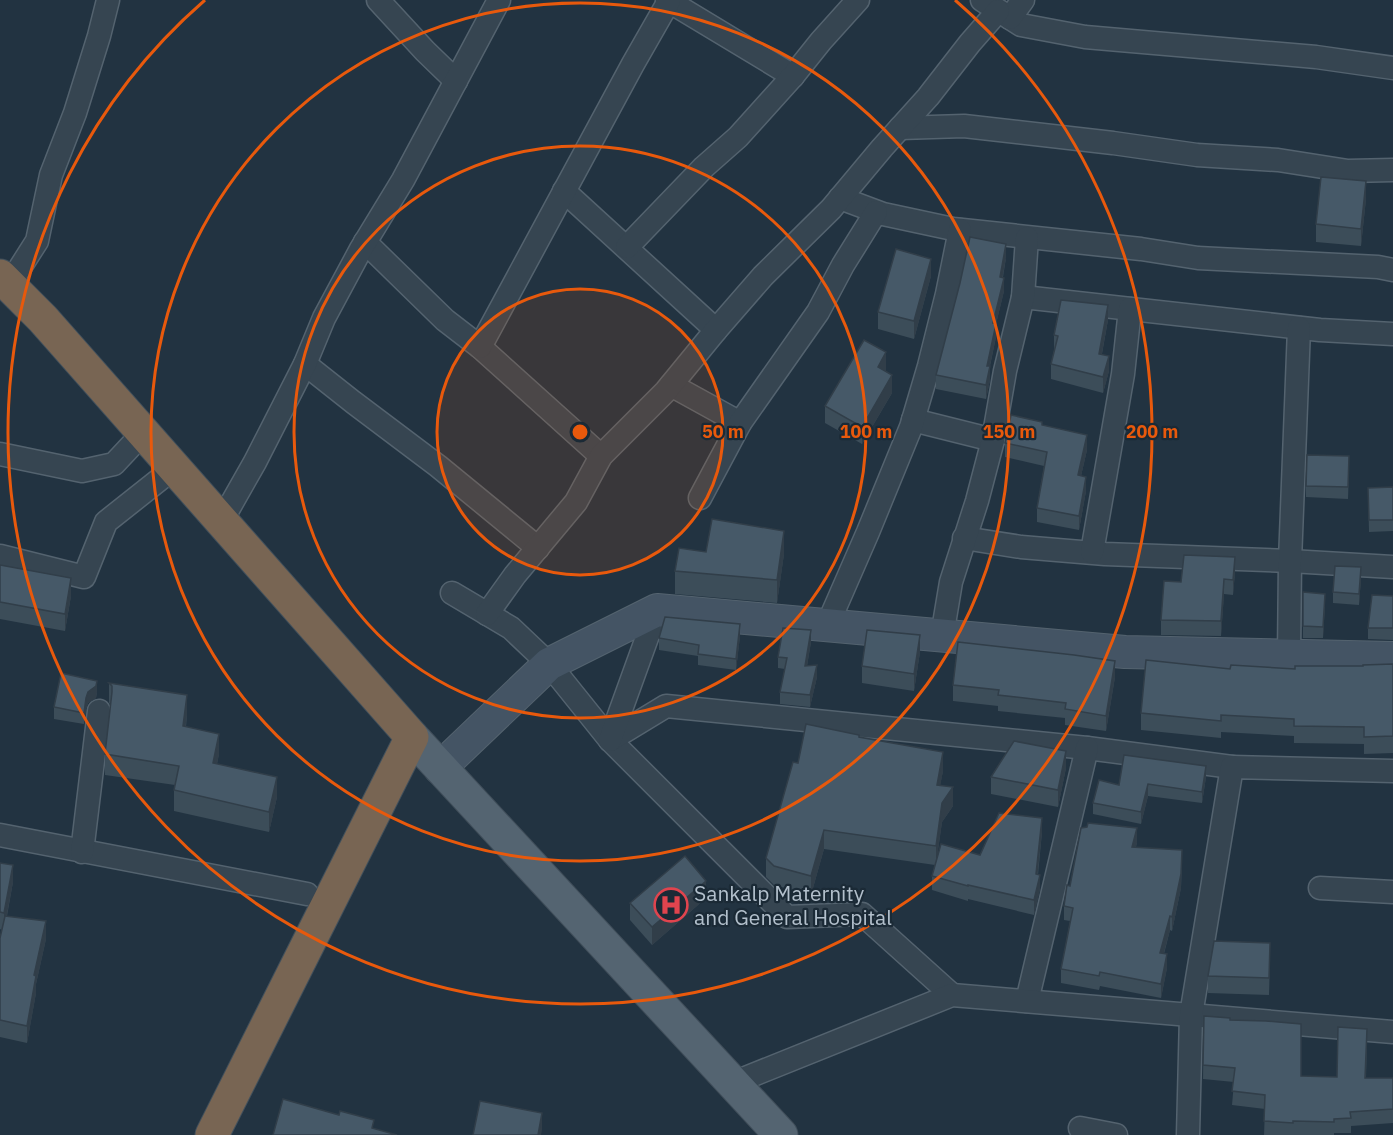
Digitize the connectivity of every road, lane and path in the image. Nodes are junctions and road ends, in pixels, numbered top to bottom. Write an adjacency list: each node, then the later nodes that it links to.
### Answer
1 (108, 0): 20 (street)
2 (378, 0): 9 (street)
3 (499, 0): 9 (street)
4 (858, 0): 8 (street)
5 (668, 1): 8 (street); 12 (street)
6 (1003, 7): 7 (street); 10 (street)
7 (1393, 68)
8 (793, 76): 18 (street)
9 (456, 81): 17 (street)
10 (900, 128): 11 (street); 13 (street)
11 (1393, 170)
12 (564, 191): 18 (street); 26 (street)
13 (840, 198): 14 (street); 24 (street)
14 (876, 212): 15 (street); 30 (street)
15 (960, 230): 16 (street); 29 (street)
16 (1028, 238): 19 (street); 21 (street)
17 (365, 242): 26 (street); 27 (street)
18 (627, 247): 24 (street)
19 (1393, 270)
20 (4, 280): 31 (highway)
21 (1023, 297): 22 (street); 32 (street)
22 (1130, 309): 23 (street); 40 (street)
23 (1299, 328): 25 (street); 42 (street)
24 (716, 330): 28 (street)
25 (1393, 333)
26 (480, 347): 34 (street)
27 (305, 364): 37 (street); 39 (street)
28 (671, 385): 30 (street); 34 (street)
29 (913, 420): 32 (street); 47 (street)
30 (740, 423): 36 (street)
31 (143, 433): 33 (street); 35 (highway)
32 (993, 440): 38 (street)
33 (0, 454)
34 (601, 456): 39 (street)
35 (174, 468): 37 (highway); 41 (street)
36 (700, 498)
37 (221, 522): 53 (highway)
38 (964, 538): 40 (street); 48 (street)
39 (538, 548): 46 (street)
40 (1092, 552): 42 (street)
41 (0, 556)
42 (1290, 561): 43 (street); 49 (street)
43 (1393, 567)
44 (452, 593): 46 (street)
45 (657, 610): 47 (street); 51 (street); 54 (street)
46 (487, 614): 51 (street)
47 (827, 626): 48 (street)
48 (942, 636): 49 (street)
49 (1289, 656): 50 (street)
50 (1393, 658)
51 (549, 664): 54 (street); 57 (street)
52 (99, 711): 60 (street)
53 (412, 737): 57 (main road); 70 (highway)
54 (610, 740): 55 (street); 64 (street)
55 (1087, 748): 56 (street); 65 (street)
56 (1232, 766): 58 (street); 66 (street)
57 (440, 768): 68 (main road)
58 (1393, 771)
59 (0, 835): 60 (street)
60 (82, 852): 63 (street)
61 (1320, 888): 62 (street)
62 (1393, 892)
63 (307, 894)
64 (952, 995): 65 (street); 68 (street)
65 (1027, 1001): 66 (street)
66 (1191, 1015): 67 (street); 73 (street)
67 (1393, 1032)
68 (733, 1083): 71 (main road)
69 (1080, 1128): 72 (street)
70 (212, 1135)
71 (780, 1135)
72 (1116, 1135)
73 (1188, 1135)

